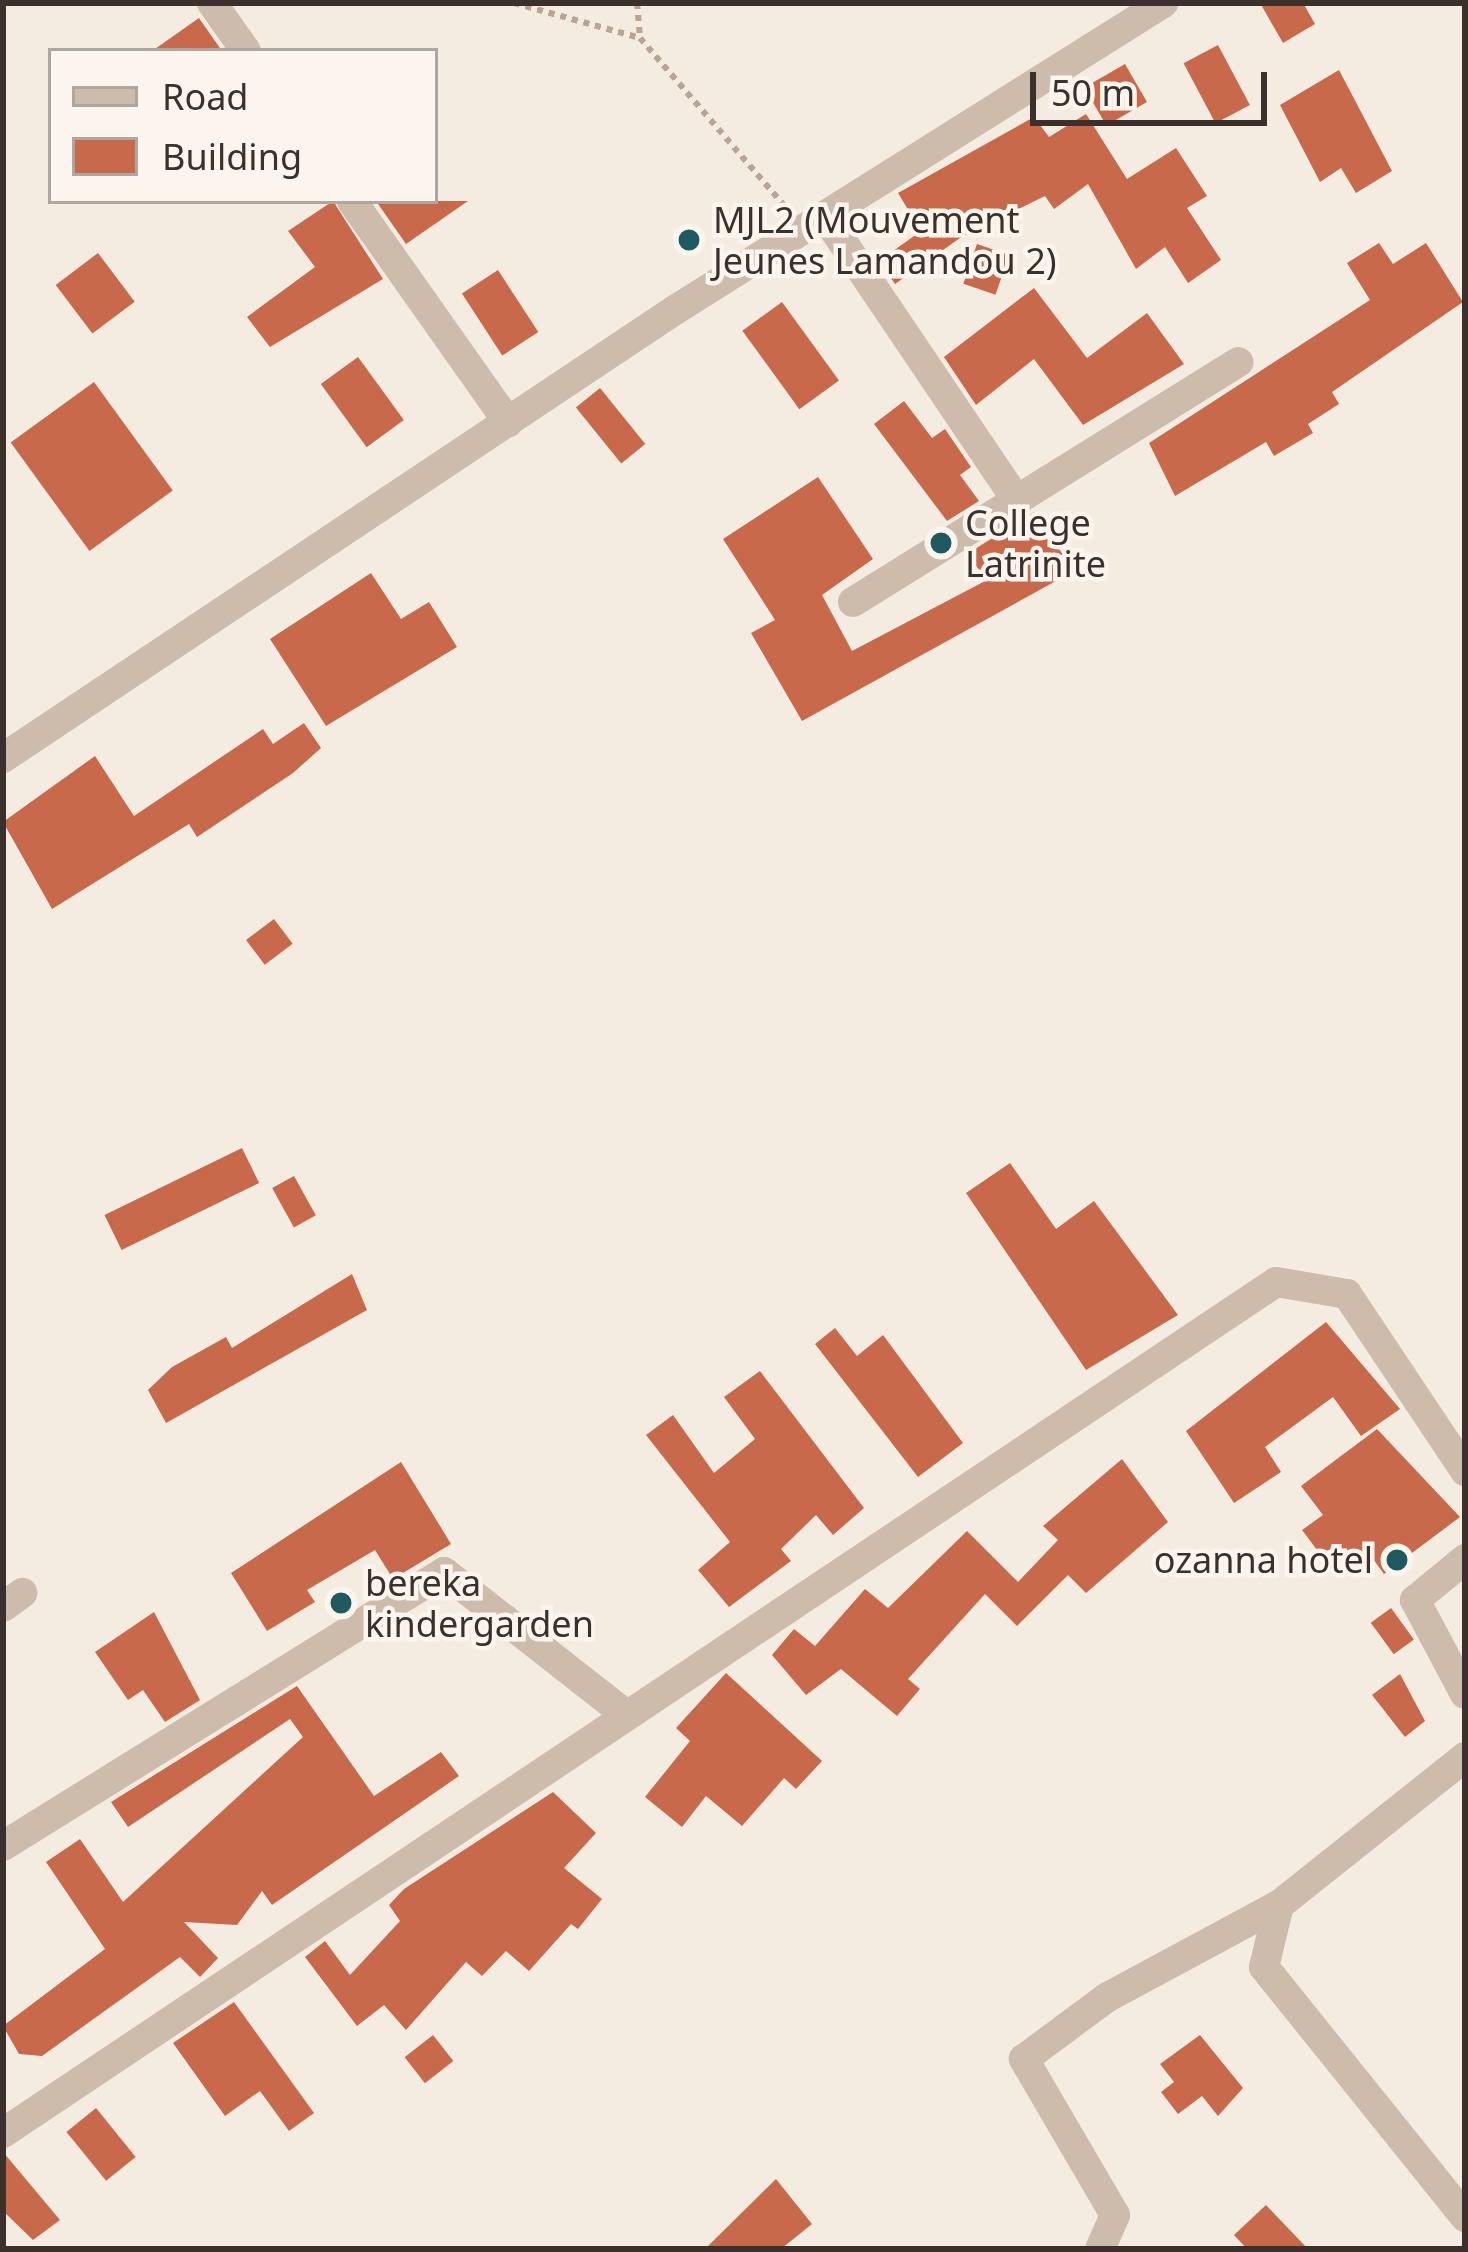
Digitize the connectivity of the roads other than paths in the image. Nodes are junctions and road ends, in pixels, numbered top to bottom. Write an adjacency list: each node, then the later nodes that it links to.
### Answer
1 (212, 3): 3 (street)
2 (1163, 3): 5 (street)
3 (244, 48)
4 (354, 204): 7 (street)
5 (815, 223): 7 (street); 8 (street)
6 (1238, 362): 8 (street)
7 (508, 422): 10 (street)
8 (1014, 496): 9 (street)
9 (853, 602)
10 (3, 758)
11 (1465, 1471): 14 (street)
12 (1465, 1558): 13 (street)
13 (1465, 1694)
14 (625, 1714): 16 (street); 18 (street)
15 (1465, 1757): 17 (street)
16 (3, 1846)
17 (1279, 1905): 19 (street); 20 (street)
18 (3, 2133)
19 (1465, 2217)
20 (1100, 2249)

